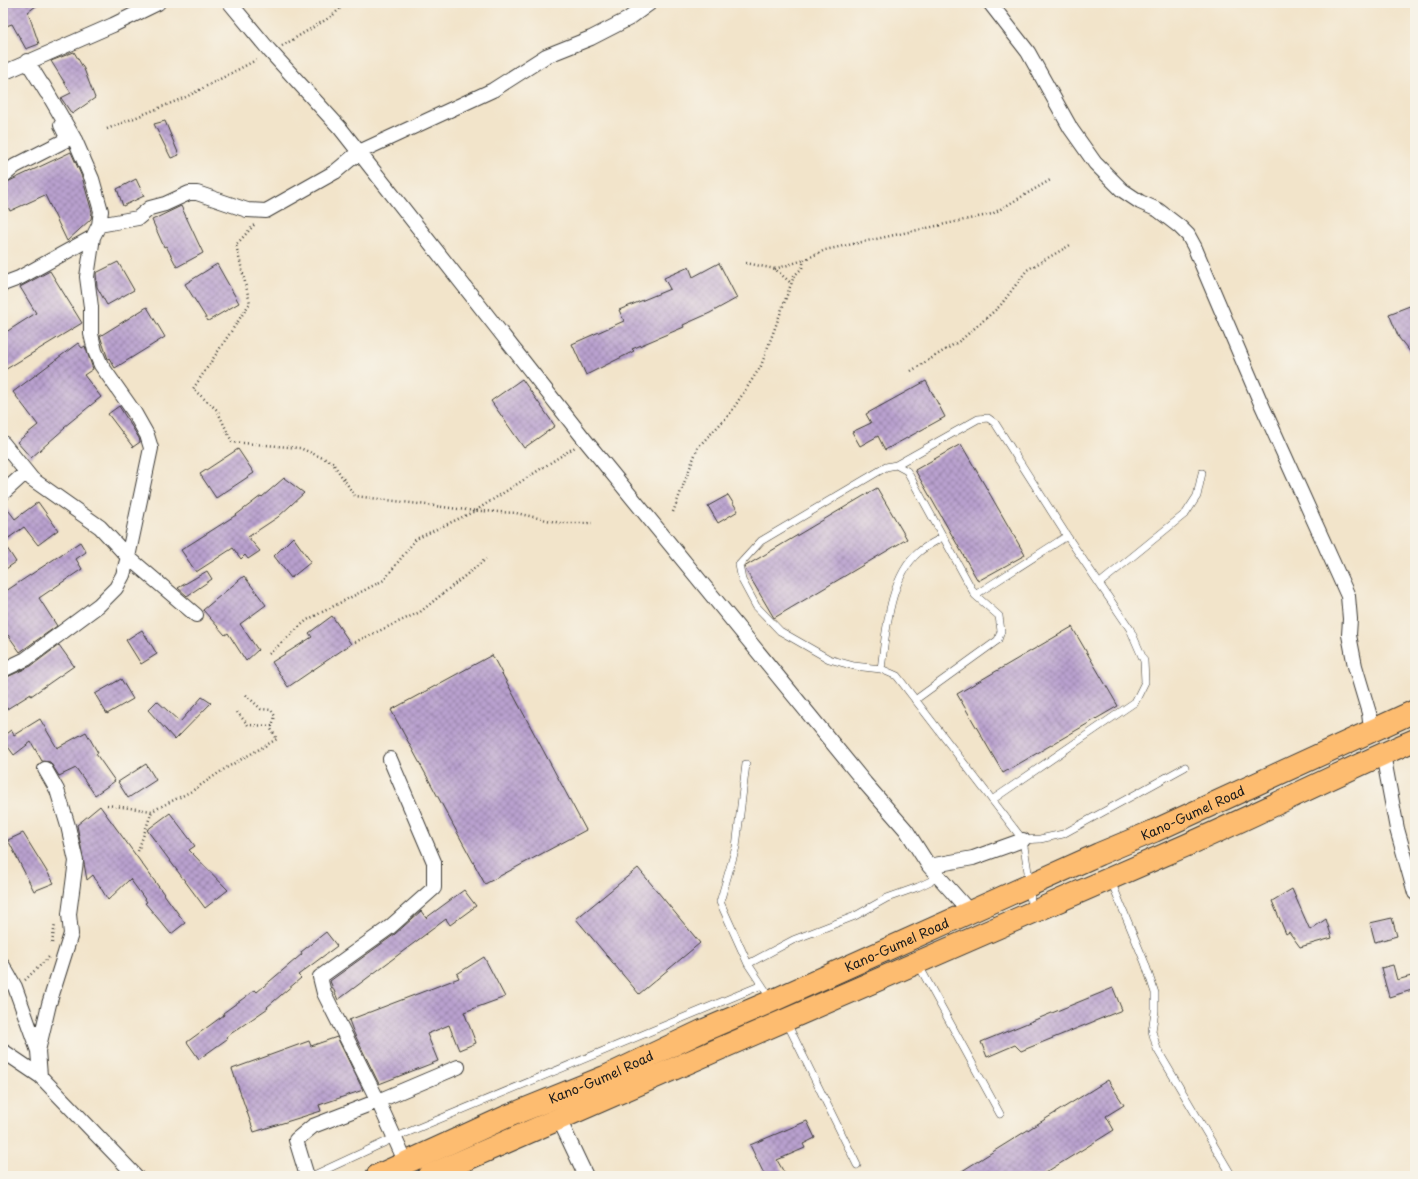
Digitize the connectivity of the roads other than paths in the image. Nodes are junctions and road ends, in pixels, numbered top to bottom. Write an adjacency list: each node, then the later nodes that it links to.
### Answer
1 (158, 3): 5 (street)
2 (230, 3): 9 (street)
3 (650, 3): 9 (street)
4 (990, 3): 29 (street)
5 (27, 61): 6 (street); 7 (street)
6 (3, 73)
7 (43, 85): 8 (street); 10 (street)
8 (75, 140): 11 (street); 12 (street)
9 (359, 152): 12 (street); 38 (street)
10 (3, 176)
11 (3, 179)
12 (96, 231): 13 (street); 21 (street)
13 (3, 284)
14 (3, 443): 16 (street)
15 (896, 465): 19 (lane); 20 (lane); 25 (lane)
16 (26, 472): 18 (street); 21 (street)
17 (1202, 473): 22 (lane)
18 (3, 493)
19 (1067, 536): 22 (lane); 23 (lane)
20 (942, 537): 23 (lane); 25 (lane)
21 (128, 557): 24 (street); 26 (street)
22 (1100, 583): 36 (lane)
23 (975, 595): 27 (lane)
24 (196, 615)
25 (881, 669): 27 (lane)
26 (3, 670)
27 (915, 700): 36 (lane)
28 (1415, 711): 29 (main road, Kano-Gumel Road)
29 (1371, 730): 41 (main road, Kano-Gumel Road)
30 (1415, 740): 31 (main road, Kano-Gumel Road)
31 (1383, 754): 40 (main road, Kano-Gumel Road); 42 (street)
32 (390, 759): 54 (street)
33 (746, 764): 45 (lane)
34 (1185, 767): 37 (lane)
35 (45, 769): 51 (street)
36 (992, 800): 37 (lane)
37 (1023, 840): 38 (street); 41 (lane)
38 (929, 866): 39 (street)
39 (939, 877): 43 (street); 45 (lane)
40 (1109, 877): 44 (main road, Kano-Gumel Road); 66 (lane)
41 (1030, 884): 43 (main road, Kano-Gumel Road); 44 (lane)
42 (1415, 893)
43 (970, 912): 48 (main road, Kano-Gumel Road)
44 (1031, 912): 46 (main road, Kano-Gumel Road)
45 (748, 964): 48 (lane)
46 (918, 964): 49 (main road, Kano-Gumel Road); 55 (lane)
47 (3, 966): 51 (street)
48 (767, 993): 57 (lane); 58 (main road, Kano-Gumel Road)
49 (785, 1019): 56 (main road, Kano-Gumel Road); 59 (lane)
50 (3, 1051): 53 (street)
51 (38, 1051): 53 (street)
52 (458, 1067): 54 (street)
53 (40, 1076): 60 (street)
54 (378, 1101): 57 (street); 61 (street)
55 (1000, 1114)
56 (559, 1119): 64 (main road, Kano-Gumel Road); 65 (street)
57 (394, 1138): 58 (street); 62 (lane)
58 (406, 1163): 63 (main road, Kano-Gumel Road)
59 (857, 1165)
60 (136, 1176)
61 (307, 1176)
62 (312, 1176)
63 (377, 1176)
64 (428, 1176)
65 (586, 1176)
66 (1232, 1176)

